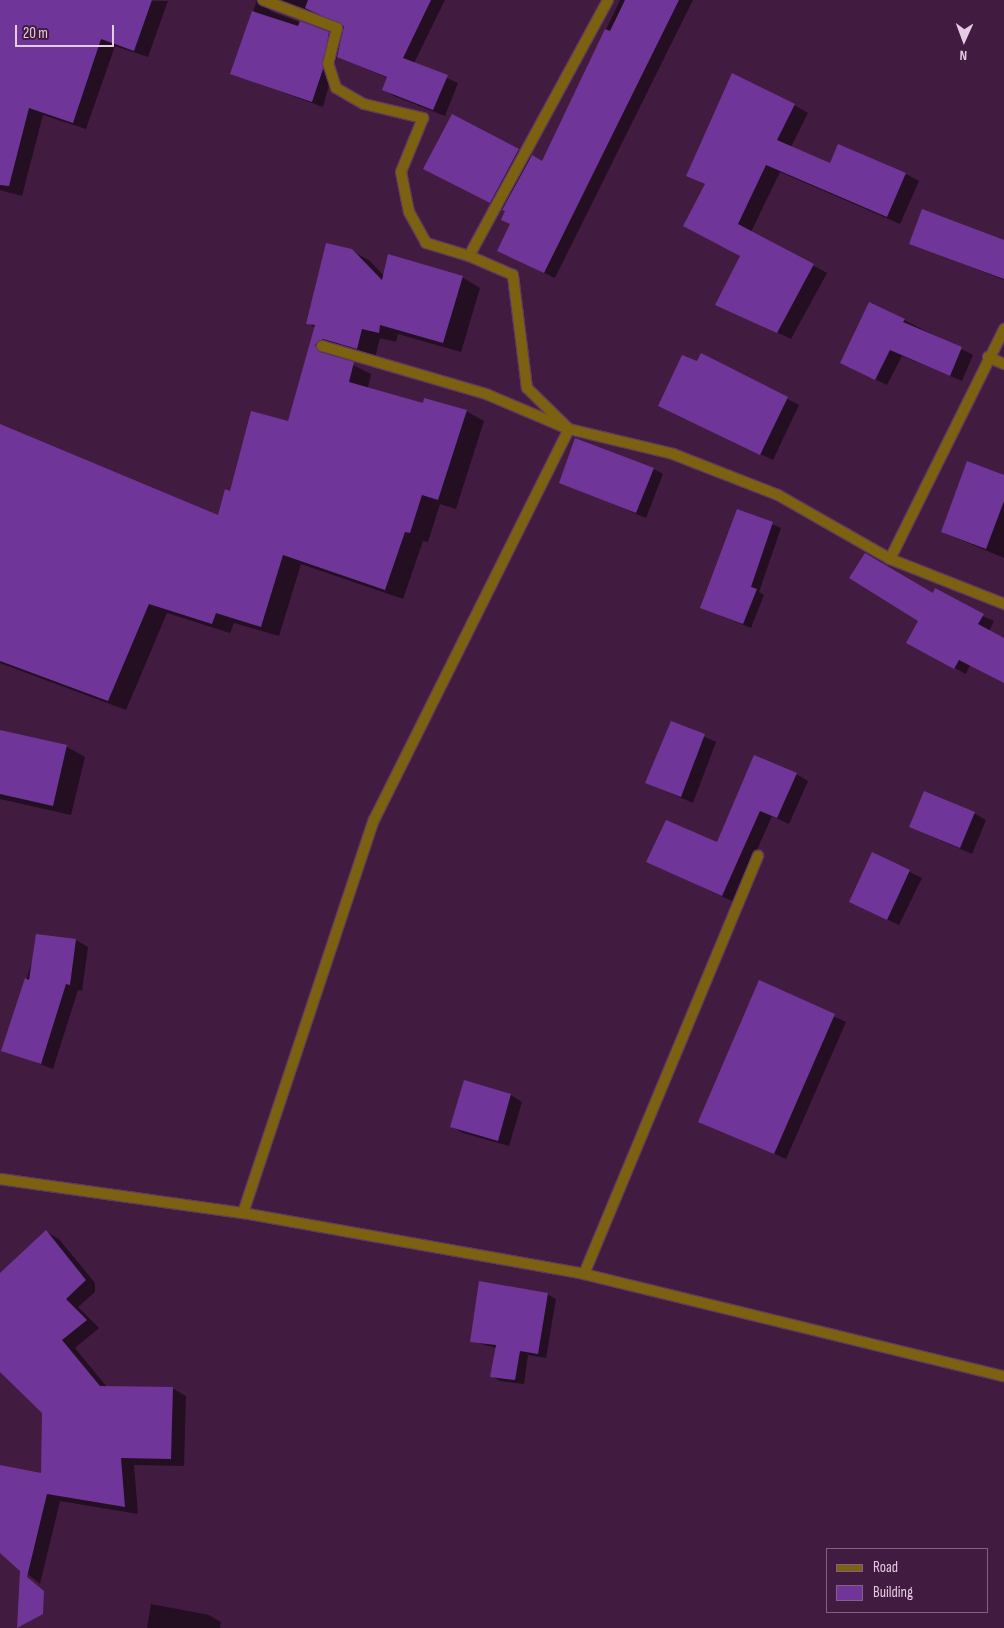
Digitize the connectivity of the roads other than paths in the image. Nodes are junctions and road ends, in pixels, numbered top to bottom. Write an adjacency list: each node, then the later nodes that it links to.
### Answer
1 (263, 0): 3 (street)
2 (608, 0): 3 (street)
3 (469, 256): 8 (street)
4 (1004, 329): 6 (street)
5 (322, 346): 8 (street)
6 (988, 357): 7 (street); 9 (street)
7 (1004, 364)
8 (569, 429): 9 (street); 13 (street)
9 (890, 559): 10 (street)
10 (1004, 604)
11 (758, 856): 14 (street)
12 (0, 1180): 13 (street)
13 (243, 1213): 14 (street)
14 (584, 1274): 15 (street)
15 (1004, 1376)

